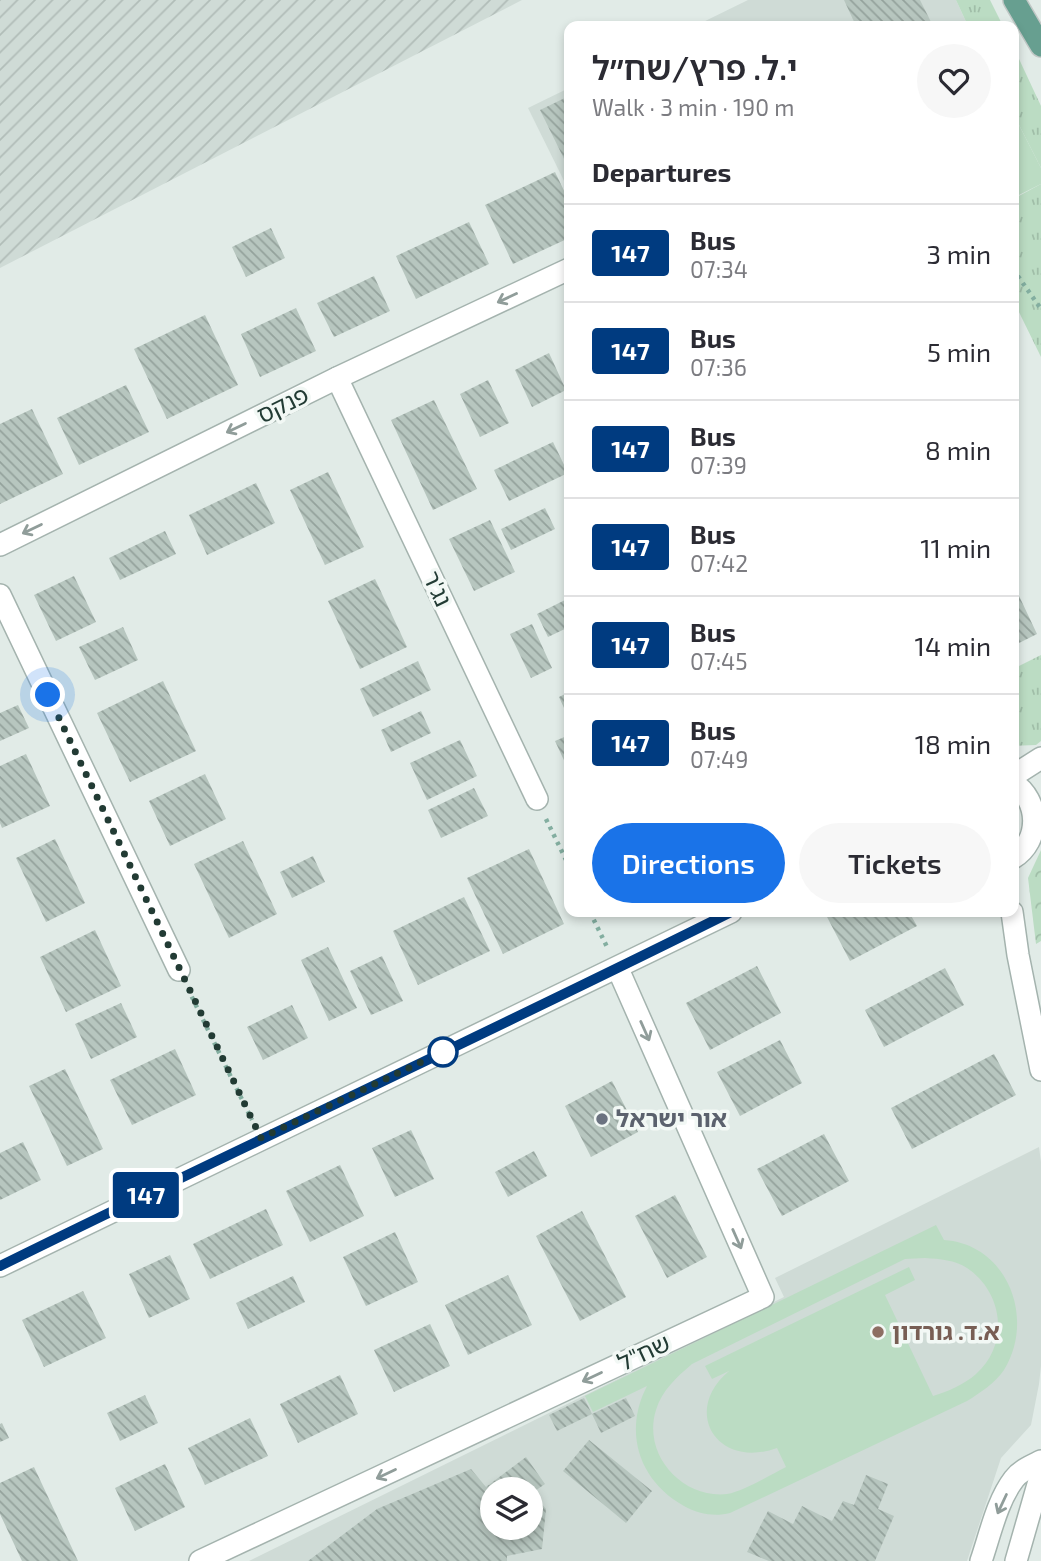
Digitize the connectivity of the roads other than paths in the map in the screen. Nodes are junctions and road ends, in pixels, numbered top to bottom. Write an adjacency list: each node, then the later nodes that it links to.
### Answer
1 (1014, 0): 2 (main road)
2 (1041, 46)
3 (564, 271): 4 (street, פנקס, one-way to 4)
4 (337, 378): 5 (street, פנקס, one-way to 5); 10 (street, נג'ר)
5 (0, 545)
6 (0, 596): 18 (street)
7 (1041, 758): 8 (street)
8 (1019, 772)
9 (1019, 788): 11 (street)
10 (537, 799)
11 (1037, 812): 12 (street)
12 (1019, 856)
13 (721, 917): 17 (street)
14 (1004, 917): 16 (street)
15 (1014, 917): 16 (street)
16 (1018, 955): 19 (street)
17 (618, 969): 20 (street); 23 (street, שח"ל, one-way to 23)
18 (179, 970)
19 (1041, 1070)
20 (0, 1266)
21 (1041, 1461): 24 (street, one-way to 24)
22 (1041, 1474): 25 (street)
23 (200, 1561)
24 (981, 1561)
25 (1016, 1561)

